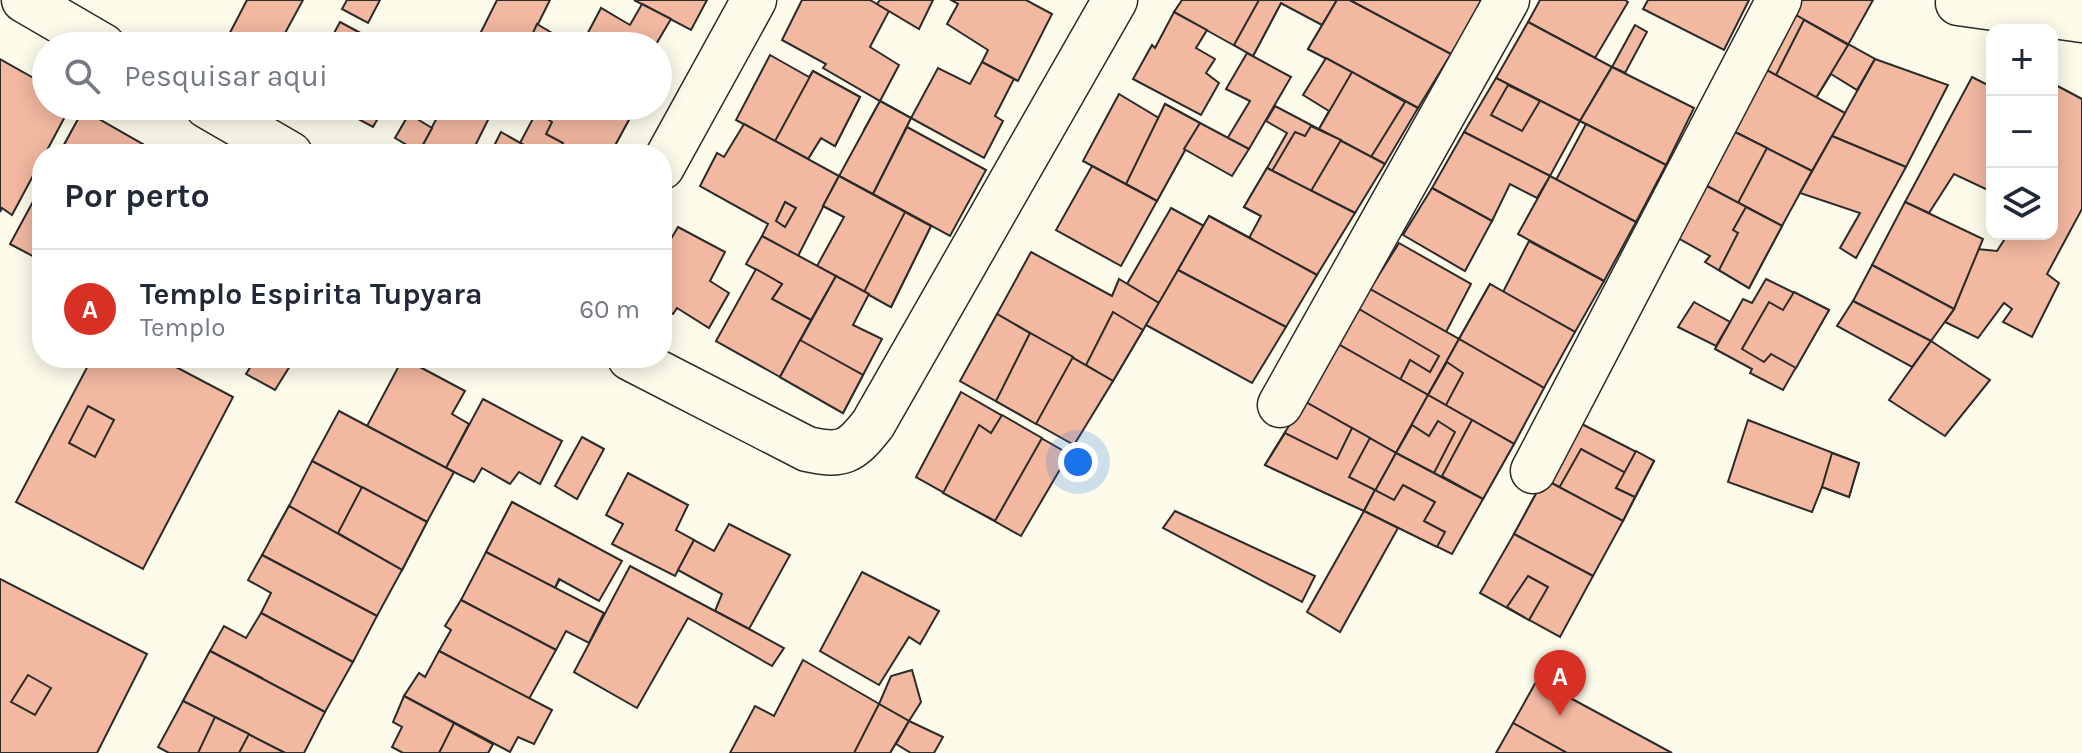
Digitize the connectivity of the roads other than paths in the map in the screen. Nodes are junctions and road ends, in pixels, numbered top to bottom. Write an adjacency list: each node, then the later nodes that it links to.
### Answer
1 (24, 0): 8 (street)
2 (754, 0): 11 (street)
3 (1115, 0): 12 (street)
4 (1507, 0): 13 (street)
5 (1779, 0): 14 (street)
6 (1958, 3): 7 (street)
7 (2082, 20)
8 (79, 32)
9 (231, 120): 10 (street)
10 (273, 144)
11 (672, 149)
12 (649, 368)
13 (1280, 405)
14 (1533, 471)

